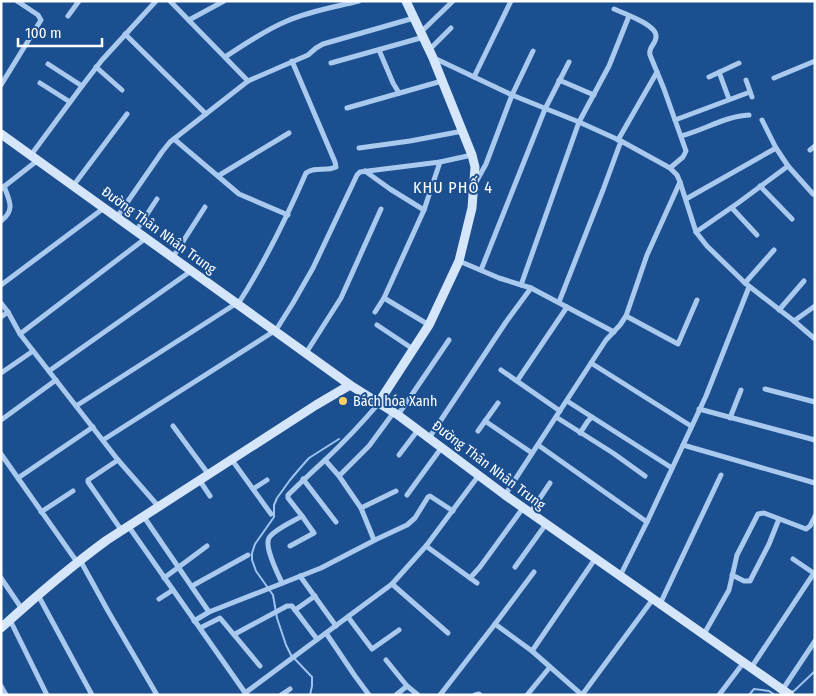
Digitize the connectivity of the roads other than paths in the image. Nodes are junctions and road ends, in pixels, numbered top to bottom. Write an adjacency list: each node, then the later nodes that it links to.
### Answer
1 (17, 1): 39 (street)
2 (79, 1): 11 (street)
3 (156, 1): 16 (street)
4 (170, 1): 14 (street)
5 (224, 1): 14 (street)
6 (359, 1): 21 (street)
7 (406, 1): 13 (street)
8 (453, 1): 17 (street)
9 (510, 2): 32 (street)
10 (614, 9): 12 (street)
11 (68, 16)
12 (629, 16): 29 (street); 44 (street)
13 (414, 18): 17 (street); 22 (street)
14 (189, 20): 21 (street)
15 (451, 28): 20 (street)
16 (125, 34): 28 (street); 50 (street)
17 (422, 35): 18 (street); 20 (street)
18 (379, 50): 24 (street); 42 (street)
19 (533, 51): 43 (street)
20 (431, 54): 32 (street); 37 (street)
21 (225, 57): 36 (street)
22 (292, 61): 36 (street); 83 (street)
23 (569, 62): 34 (street)
24 (331, 63)
25 (739, 63): 30 (street)
26 (814, 63): 33 (street)
27 (48, 64): 40 (street)
28 (96, 67): 40 (street); 41 (street)
29 (657, 72): 52 (street); 60 (street)
30 (719, 72): 31 (street); 45 (street)
31 (709, 76)
32 (474, 77): 43 (street)
33 (774, 78)
34 (559, 80): 44 (street); 48 (street)
35 (746, 80): 45 (street)
36 (248, 81): 50 (street)
37 (442, 81): 42 (street); 55 (street)
38 (40, 83): 46 (street)
39 (1, 84)
40 (82, 86): 46 (street)
41 (122, 90)
42 (399, 94): 47 (street)
43 (512, 95): 48 (street); 71 (street)
44 (594, 95): 54 (street)
45 (729, 99): 52 (street)
46 (70, 102): 64 (street)
47 (347, 108)
48 (545, 108): 54 (street); 94 (street)
49 (127, 114): 72 (street)
50 (206, 114): 59 (street)
51 (749, 115): 58 (street)
52 (675, 120): 58 (street)
53 (762, 120): 62 (street)
54 (579, 122): 60 (street); 98 (street)
55 (462, 131): 61 (street); 63 (street)
56 (289, 133): 69 (street)
57 (1, 134): 64 (street, Đường Thân Nhân Trung)
58 (681, 136): 67 (street)
59 (174, 139): 69 (street); 84 (street)
60 (620, 141): 67 (street); 103 (street)
61 (359, 148)
62 (776, 148): 66 (street); 77 (street)
63 (472, 155): 65 (street); 71 (street)
64 (35, 158): 72 (street, Đường Thân Nhân Trung); 74 (street)
65 (440, 162): 68 (street); 82 (street)
66 (788, 166): 73 (street); 75 (street)
67 (670, 168): 70 (street)
68 (364, 171): 82 (street); 116 (street)
69 (218, 176): 83 (street)
70 (680, 182): 77 (street); 111 (street)
71 (474, 184): 93 (street)
72 (73, 186): 79 (street, Đường Thân Nhân Trung)
73 (760, 186): 80 (street); 85 (street)
74 (3, 187): 86 (street)
75 (813, 194)
76 (157, 199): 87 (street)
77 (686, 199): 88 (street)
78 (205, 207): 92 (street)
79 (104, 208): 84 (street, Đường Thân Nhân Trung); 97 (street)
80 (732, 208): 88 (street); 89 (street)
81 (381, 209): 123 (street)
82 (424, 210): 101 (street)
83 (288, 216): 105 (street)
84 (117, 218): 87 (street, Đường Thân Nhân Trung)
85 (792, 219)
86 (1, 221)
87 (136, 231): 90 (street, Đường Thân Nhân Trung)
88 (696, 232): 99 (street)
89 (757, 235)
90 (146, 238): 92 (street, Đường Thân Nhân Trung); 118 (street)
91 (774, 250): 99 (street)
92 (173, 257): 95 (street, Đường Thân Nhân Trung)
93 (460, 260): 94 (street); 115 (street)
94 (482, 270): 98 (street)
95 (191, 271): 105 (street, Đường Thân Nhân Trung); 126 (street)
96 (804, 280): 108 (street)
97 (1, 285)
98 (521, 285): 100 (street)
99 (747, 285): 108 (street); 138 (street)
100 (531, 288): 103 (street); 152 (street)
101 (384, 298): 110 (street); 115 (street)
102 (697, 300): 111 (street)
103 (558, 302): 107 (street)
104 (1, 303): 109 (street)
105 (238, 304): 116 (street, Đường Thân Nhân Trung); 137 (street)
106 (815, 306): 113 (street)
107 (568, 307): 117 (street); 129 (street)
108 (780, 310): 113 (street)
109 (8, 312): 112 (street); 118 (street)
110 (375, 312)
111 (626, 316): 117 (street)
112 (1, 317)
113 (794, 321): 119 (street)
114 (377, 325): 121 (street)
115 (429, 325): 121 (street)
116 (276, 330): 123 (street, Đường Thân Nhân Trung); 153 (street)
117 (614, 332): 124 (street)
118 (20, 334): 122 (street)
119 (815, 339)
120 (449, 340): 140 (street)
121 (414, 349): 134 (street)
122 (33, 351): 126 (street); 127 (street)
123 (306, 353): 130 (street, Đường Thân Nhân Trung)
124 (591, 363): 133 (street); 148 (street)
125 (501, 370): 129 (street)
126 (49, 371): 128 (street)
127 (1, 373)
128 (56, 380): 137 (street); 144 (street)
129 (517, 380): 139 (street)
130 (350, 385): 134 (street, Đường Thân Nhân Trung); 162 (street)
131 (741, 390): 143 (street)
132 (765, 390): 135 (street)
133 (567, 401): 139 (street); 142 (street)
134 (379, 402): 140 (street, Đường Thân Nhân Trung); 163 (street)
135 (815, 402)
136 (498, 403): 145 (street)
137 (76, 406): 146 (street)
138 (699, 409): 143 (street); 148 (street)
139 (560, 410): 141 (street)
140 (396, 414): 149 (street, Đường Thân Nhân Trung); 168 (street)
141 (556, 417): 151 (street); 155 (street)
142 (592, 417): 151 (street); 164 (street)
143 (730, 418): 154 (street)
144 (1, 420)
145 (485, 421): 150 (street); 158 (street)
146 (93, 426): 153 (street); 170 (street)
147 (173, 426): 165 (street)
148 (691, 426): 156 (street)
149 (418, 430): 152 (street, Đường Thân Nhân Trung); 160 (street)
150 (478, 432)
151 (580, 433): 169 (street)
152 (429, 438): 157 (street, Đường Thân Nhân Trung)
153 (103, 440): 161 (street)
154 (815, 440)
155 (538, 445): 158 (street); 193 (street)
156 (683, 445): 164 (street); 175 (street)
157 (442, 448): 166 (street, Đường Thân Nhân Trung); 179 (street)
158 (532, 453): 180 (street)
159 (1, 454): 170 (street)
160 (399, 455)
161 (118, 460): 182 (street); 195 (street)
162 (232, 460): 165 (street); 176 (street)
163 (325, 460): 168 (street); 171 (street)
164 (672, 468): 193 (street)
165 (208, 475): 173 (street)
166 (479, 475): 180 (street, Đường Thân Nhân Trung); 185 (street)
167 (721, 475): 222 (street)
168 (339, 476): 183 (street)
169 (645, 476)
170 (18, 478): 186 (street)
171 (304, 479): 188 (street); 192 (street)
172 (267, 480): 176 (street)
173 (200, 481): 181 (street); 182 (street)
174 (550, 483): 184 (street)
175 (815, 483)
176 (253, 489): 187 (street)
177 (73, 491): 186 (street)
178 (396, 491): 183 (street)
179 (407, 495)
180 (505, 495): 184 (street, Đường Thân Nhân Trung)
181 (210, 496)
182 (159, 507): 190 (street)
183 (360, 508): 196 (street)
184 (526, 510): 194 (street, Đường Thân Nhân Trung); 213 (street)
185 (453, 511): 196 (street); 199 (street)
186 (41, 512): 203 (street)
187 (271, 514)
188 (302, 516): 198 (street); 214 (street)
189 (815, 516): 191 (street)
190 (144, 517): 195 (street); 205 (street)
191 (779, 519): 208 (street); 208 (street)
192 (336, 522)
193 (647, 522): 210 (street)
194 (546, 524): 201 (street, Đường Thân Nhân Trung); 204 (street)
195 (126, 529): 203 (street); 212 (street)
196 (374, 540): 209 (street)
197 (207, 546): 205 (street)
198 (290, 546)
199 (426, 546): 213 (street); 216 (street)
200 (248, 555): 217 (street)
201 (595, 559): 210 (street, Đường Thân Nhân Trung); 240 (street)
202 (793, 559): 207 (street)
203 (78, 561): 219 (street); 253 (street)
204 (515, 567)
205 (179, 568): 212 (street); 217 (street)
206 (534, 572): 229 (street)
207 (814, 573): 242 (street)
208 (732, 575): 237 (street)
209 (300, 576): 214 (street); 220 (street)
210 (620, 576): 222 (street, Đường Thân Nhân Trung)
211 (1, 578): 223 (street)
212 (164, 578): 218 (street)
213 (470, 578): 215 (street)
214 (282, 583): 225 (street)
215 (476, 583)
216 (392, 584): 226 (street); 235 (street)
217 (192, 586): 225 (street)
218 (173, 590): 221 (street); 228 (street)
219 (38, 594): 223 (street); 252 (street)
220 (315, 596): 224 (street); 230 (street)
221 (159, 599)
222 (656, 601): 237 (street, Đường Thân Nhân Trung); 262 (street)
223 (22, 609): 227 (street)
224 (295, 610): 236 (street); 238 (street)
225 (209, 612): 228 (street)
226 (348, 617): 230 (street); 233 (street)
227 (10, 620): 231 (street); 251 (street)
228 (194, 621): 232 (street)
229 (495, 624): 240 (street); 258 (street)
230 (336, 626): 234 (street)
231 (1, 628)
232 (200, 628): 236 (street); 249 (street)
233 (399, 630)
234 (326, 633): 238 (street); 255 (street)
235 (448, 633)
236 (234, 634): 243 (street)
237 (704, 634): 242 (street, Đường Thân Nhân Trung)
238 (317, 639): 249 (street)
239 (815, 642): 248 (street)
240 (532, 651): 244 (street)
241 (386, 660): 246 (street)
242 (748, 665): 248 (street, Đường Thân Nhân Trung); 263 (street)
243 (260, 666)
244 (550, 667): 261 (street); 262 (street)
245 (1, 686): 250 (street)
246 (407, 686): 256 (street); 257 (street)
247 (290, 689): 254 (street)
248 (786, 691)
249 (245, 694)
250 (6, 695)
251 (47, 695)
252 (92, 695)
253 (157, 695)
254 (281, 695)
255 (369, 695)
256 (396, 695)
257 (418, 695)
258 (440, 695)
259 (475, 695): 260 (street)
260 (480, 695)
261 (527, 695)
262 (582, 695)
263 (719, 695)

